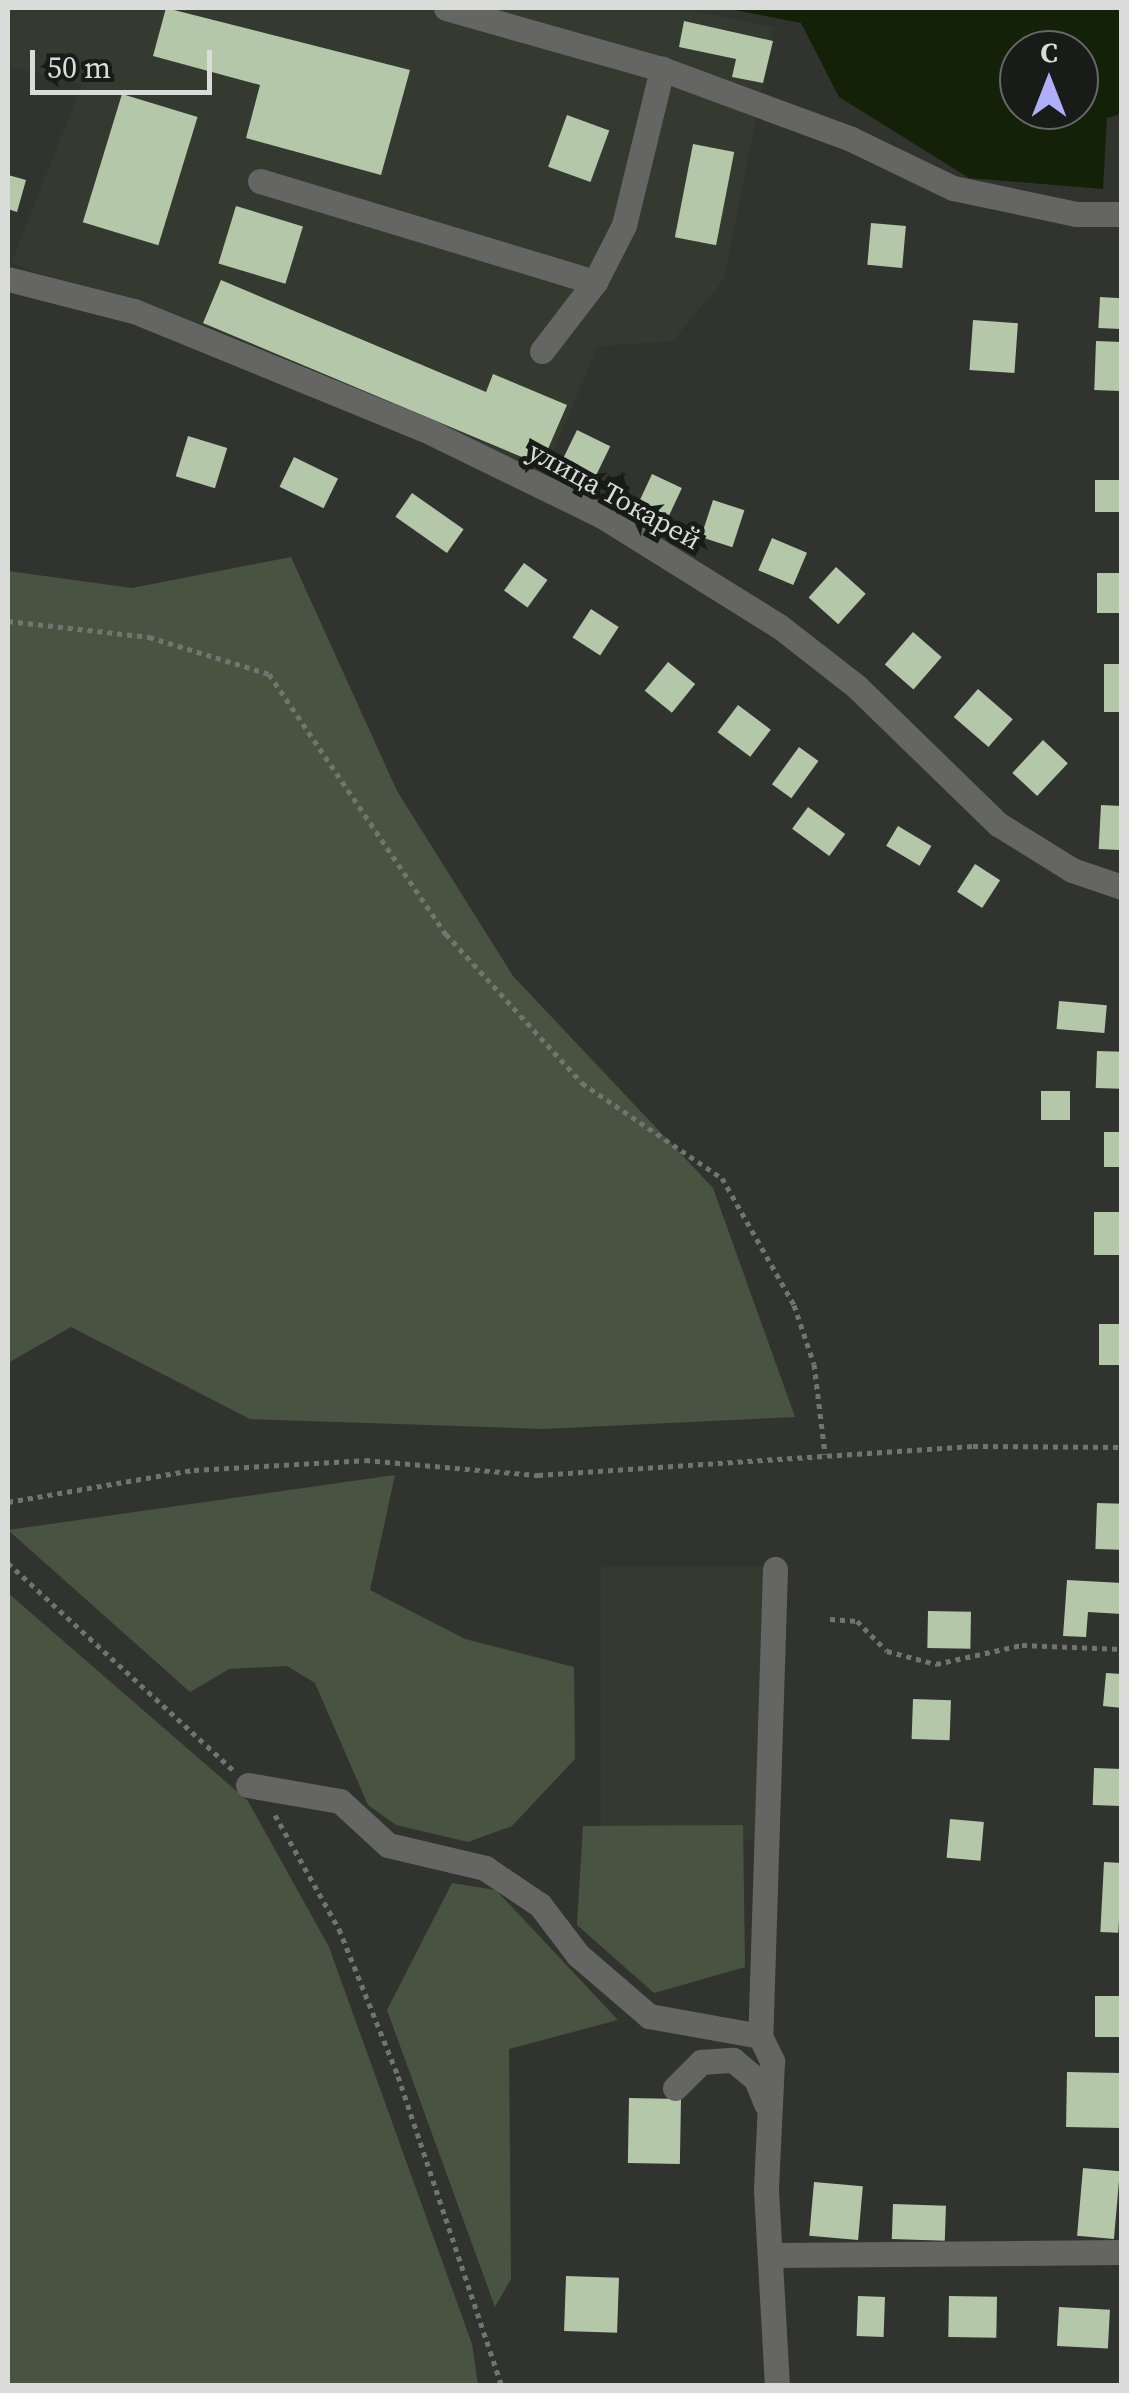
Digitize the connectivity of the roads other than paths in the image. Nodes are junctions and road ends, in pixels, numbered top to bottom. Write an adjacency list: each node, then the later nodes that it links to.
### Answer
1 (446, 8): 2 (street)
2 (662, 68): 4 (street); 6 (street)
3 (260, 181): 6 (street)
4 (1122, 214)
5 (8, 279): 8 (street, улица Токарей)
6 (595, 282): 7 (street)
7 (542, 351)
8 (1122, 887)
9 (775, 1569): 11 (street)
10 (248, 1785): 11 (street)
11 (760, 2036): 13 (street)
12 (675, 2088): 13 (street)
13 (769, 2112): 15 (street)
14 (1122, 2252): 15 (street)
15 (775, 2255): 16 (street)
16 (777, 2386)

